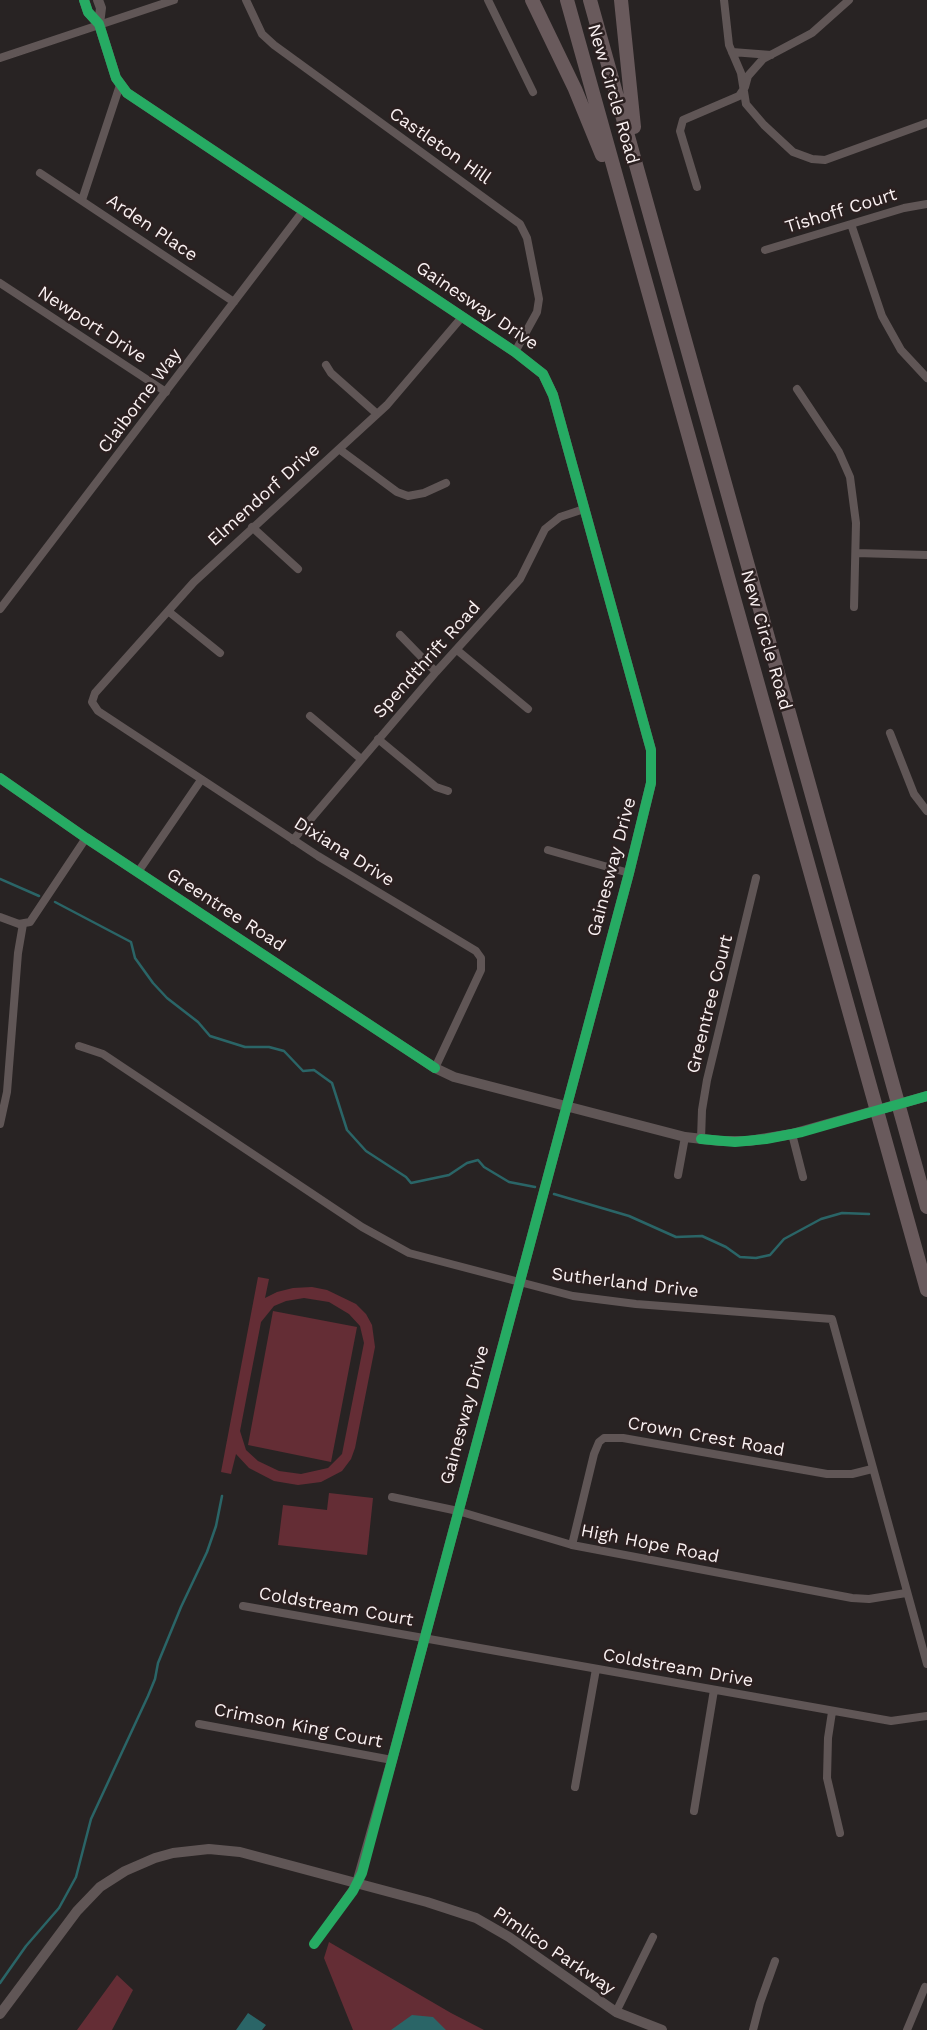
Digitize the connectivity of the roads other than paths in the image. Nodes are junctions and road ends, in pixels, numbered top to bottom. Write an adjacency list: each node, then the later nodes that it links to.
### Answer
1 (84, 0): 12 (street)
2 (98, 0): 12 (street)
3 (174, 0): 12 (street)
4 (246, 0): 32 (street, Castleton Hill)
5 (488, 0): 18 (street)
6 (532, 0): 31 (highway)
7 (567, 0): 31 (highway, New Circle Road)
8 (590, 0): 26 (highway, New Circle Road)
9 (621, 0): 26 (highway)
10 (724, 0): 13 (street)
11 (849, 0): 14 (street)
12 (99, 24): 15 (street); 16 (street)
13 (732, 52): 14 (street); 17 (street)
14 (771, 55): 17 (street)
15 (0, 58)
16 (120, 85): 22 (street, Arden Place); 24 (street, Gainesway Drive)
17 (745, 87): 19 (street); 21 (street)
18 (533, 93)
19 (927, 123)
20 (40, 173): 22 (street)
21 (697, 187)
22 (82, 200): 29 (street, Arden Place)
23 (927, 204): 25 (street, Tishoff Court)
24 (303, 211): 29 (street, Claiborne Way); 30 (street, Gainesway Drive)
25 (851, 224): 27 (street, Tishoff Court); 34 (street)
26 (654, 228): 80 (highway, New Circle Road)
27 (765, 250)
28 (0, 283): 36 (street, Newport Drive)
29 (234, 302): 36 (street, Claiborne Way)
30 (462, 317): 32 (street, Gainesway Drive); 37 (street, Elmendorf Drive)
31 (665, 350): 82 (highway, New Circle Road)
32 (515, 352): 40 (street, Gainesway Drive)
33 (326, 365): 37 (street)
34 (927, 378)
35 (797, 388): 42 (street)
36 (166, 392): 46 (street, Claiborne Way)
37 (376, 413): 38 (street, Elmendorf Drive)
38 (339, 449): 39 (street); 41 (street, Elmendorf Drive)
39 (446, 483)
40 (584, 509): 49 (street, Spendthrift Road); 66 (street, Gainesway Drive)
41 (252, 527): 44 (street); 47 (street, Elmendorf Drive)
42 (856, 553): 43 (street); 45 (street)
43 (927, 555)
44 (298, 569)
45 (854, 607)
46 (0, 609)
47 (168, 611): 50 (street); 52 (street, Elmendorf Drive)
48 (400, 635): 51 (street)
49 (457, 650): 51 (street, Spendthrift Road); 53 (street)
50 (220, 653)
51 (436, 672): 56 (street, Spendthrift Road)
52 (92, 702): 59 (street, Dixiana Drive)
53 (528, 709)
54 (310, 716): 57 (street)
55 (890, 733): 61 (street)
56 (378, 739): 57 (street, Spendthrift Road); 60 (street)
57 (361, 759): 63 (street, Spendthrift Road)
58 (0, 778): 62 (street, Greentree Road)
59 (201, 780): 63 (street, Dixiana Drive); 65 (street)
60 (448, 791)
61 (927, 811)
62 (86, 838): 65 (street, Greentree Road); 69 (street)
63 (293, 840): 71 (street, Dixiana Drive)
64 (548, 850): 66 (street)
65 (138, 873): 71 (street, Greentree Road)
66 (629, 873): 73 (street, Gainesway Drive)
67 (756, 878): 77 (street, Greentree Court)
68 (0, 917): 69 (street)
69 (23, 924): 74 (street)
70 (79, 1046): 81 (street, Sutherland Drive)
71 (435, 1068): 73 (street, Greentree Road)
72 (927, 1096): 75 (street, Greentree Road)
73 (566, 1106): 76 (street, Greentree Road); 81 (street, Gainesway Drive)
74 (0, 1124)
75 (792, 1134): 77 (street, Greentree Road); 79 (street)
76 (685, 1137): 77 (street, Greentree Road); 78 (street)
77 (701, 1139)
78 (678, 1175)
79 (803, 1177)
80 (927, 1207)
81 (518, 1283): 83 (street, Sutherland Drive); 85 (street, Gainesway Drive)
82 (927, 1290)
83 (872, 1469): 86 (street, Crown Crest Road); 87 (street, Sutherland Drive)
84 (392, 1497): 85 (street, High Hope Road)
85 (458, 1511): 86 (street, High Hope Road); 89 (street, Gainesway Drive)
86 (572, 1545): 87 (street, High Hope Road)
87 (906, 1592): 90 (street, Sutherland Drive)
88 (243, 1606): 89 (street, Coldstream Court)
89 (424, 1639): 91 (street, Coldstream Drive); 96 (street, Gainesway Drive)
90 (927, 1664)
91 (596, 1669): 92 (street, Coldstream Drive); 97 (street)
92 (714, 1690): 93 (street, Coldstream Drive); 98 (street)
93 (832, 1712): 94 (street, Coldstream Drive); 99 (street)
94 (927, 1716)
95 (199, 1724): 96 (street, Crimson King Court)
96 (392, 1760): 100 (street, Gainesway Drive)
97 (575, 1787)
98 (694, 1811)
99 (840, 1833)
100 (357, 1883): 102 (street, Gainesway Drive); 105 (street, Pimlico Parkway); 106 (street, Pimlico Parkway)
101 (653, 1937): 105 (street)
102 (314, 1944)
103 (775, 1961): 108 (street)
104 (925, 1987): 109 (street)
105 (616, 2012): 107 (street, Pimlico Parkway)
106 (0, 2014)
107 (662, 2030)
108 (753, 2030)
109 (907, 2030)

